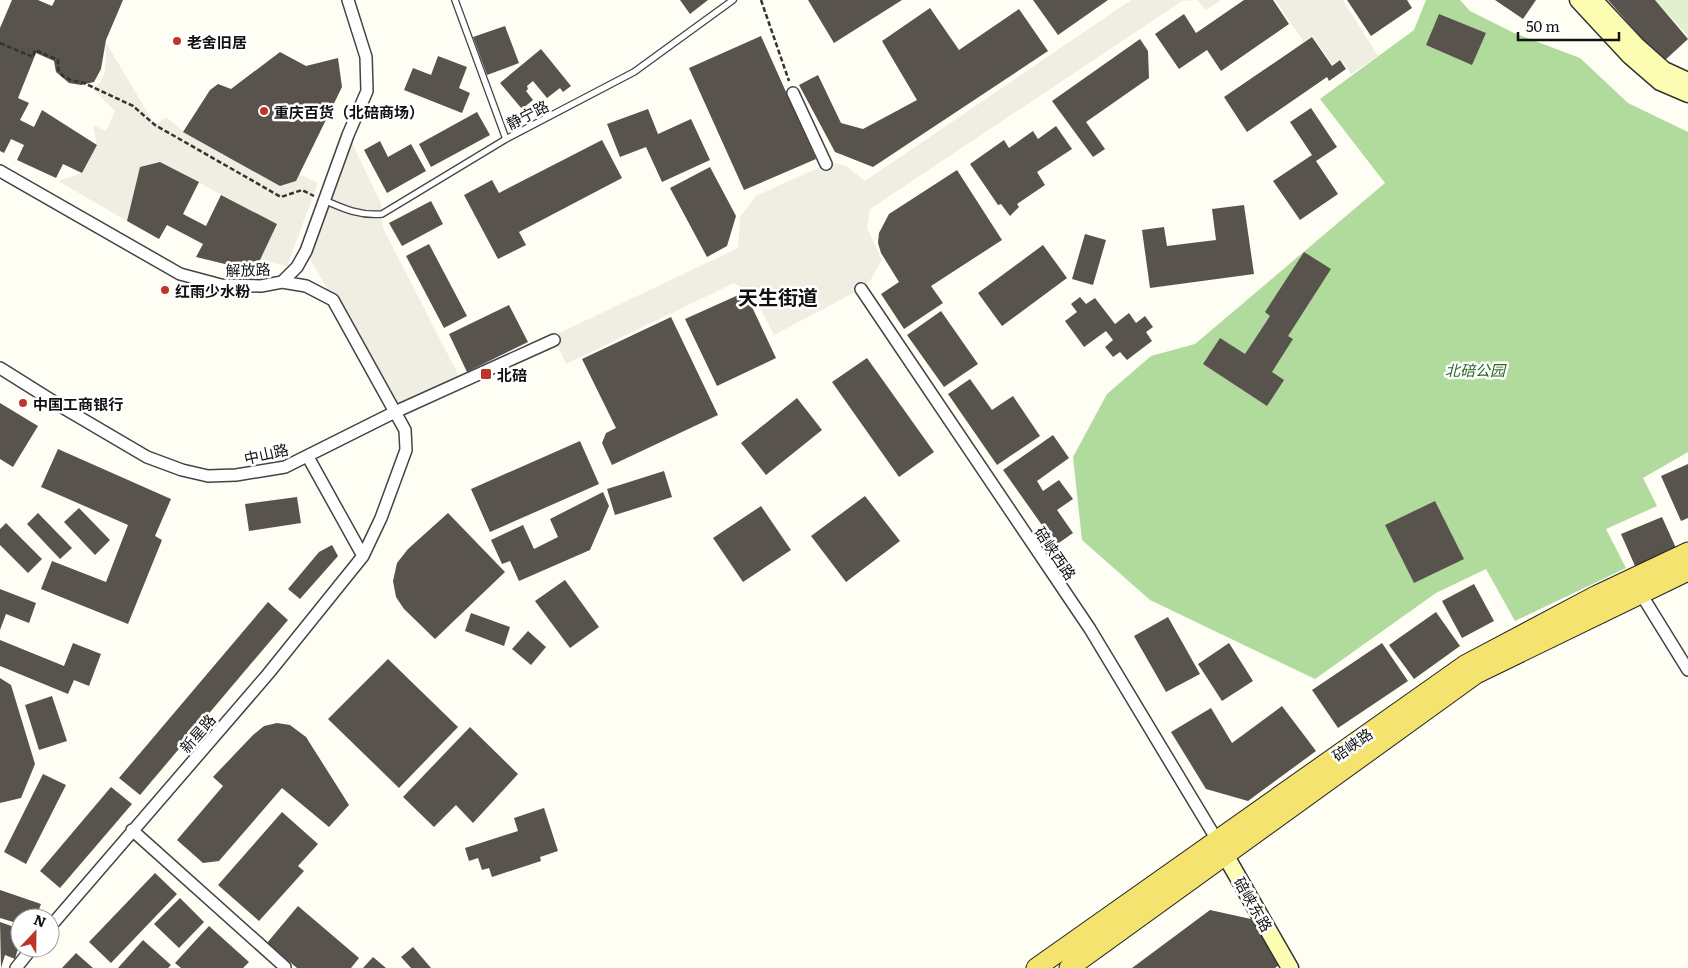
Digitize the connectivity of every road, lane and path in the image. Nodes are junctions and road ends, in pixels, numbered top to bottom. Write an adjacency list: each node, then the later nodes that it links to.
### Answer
1 (348, 0): 14 (street, 解放路)
2 (455, 0): 11 (lane)
3 (732, 0): 11 (lane, 静宁路)
4 (761, 0): 9 (path)
5 (1578, 0): 10 (street)
6 (1594, 0): 8 (street)
7 (0, 43): 14 (path)
8 (1688, 81)
9 (793, 93): 12 (street)
10 (1688, 94)
11 (506, 139): 14 (lane, 静宁路)
12 (826, 164)
13 (0, 171): 15 (street, 解放路)
14 (324, 200): 15 (street, 解放路)
15 (282, 282): 19 (street, 新星路)
16 (861, 289): 27 (street, 碚峡西路)
17 (554, 340): 19 (street, 中山路)
18 (0, 368): 20 (street, 中山路)
19 (395, 412): 20 (street, 中山路); 22 (street, 新星路)
20 (308, 457): 22 (street)
21 (1688, 552): 27 (main road, 碚峡路)
22 (362, 556): 26 (street, 新星路)
23 (1688, 571): 24 (main road, 碚峡路)
24 (1641, 594): 25 (street); 28 (main road, 碚峡路)
25 (1688, 670)
26 (132, 830): 29 (street, 新星路); 31 (street)
27 (1217, 840): 28 (street, 碚峡东路); 33 (main road, 碚峡路)
28 (1226, 856): 34 (main road, 碚峡路); 35 (street, 碚峡东路)
29 (60, 915)
30 (24, 958): 32 (street)
31 (285, 967)
32 (16, 968)
33 (1036, 968)
34 (1069, 968)
35 (1290, 968)

